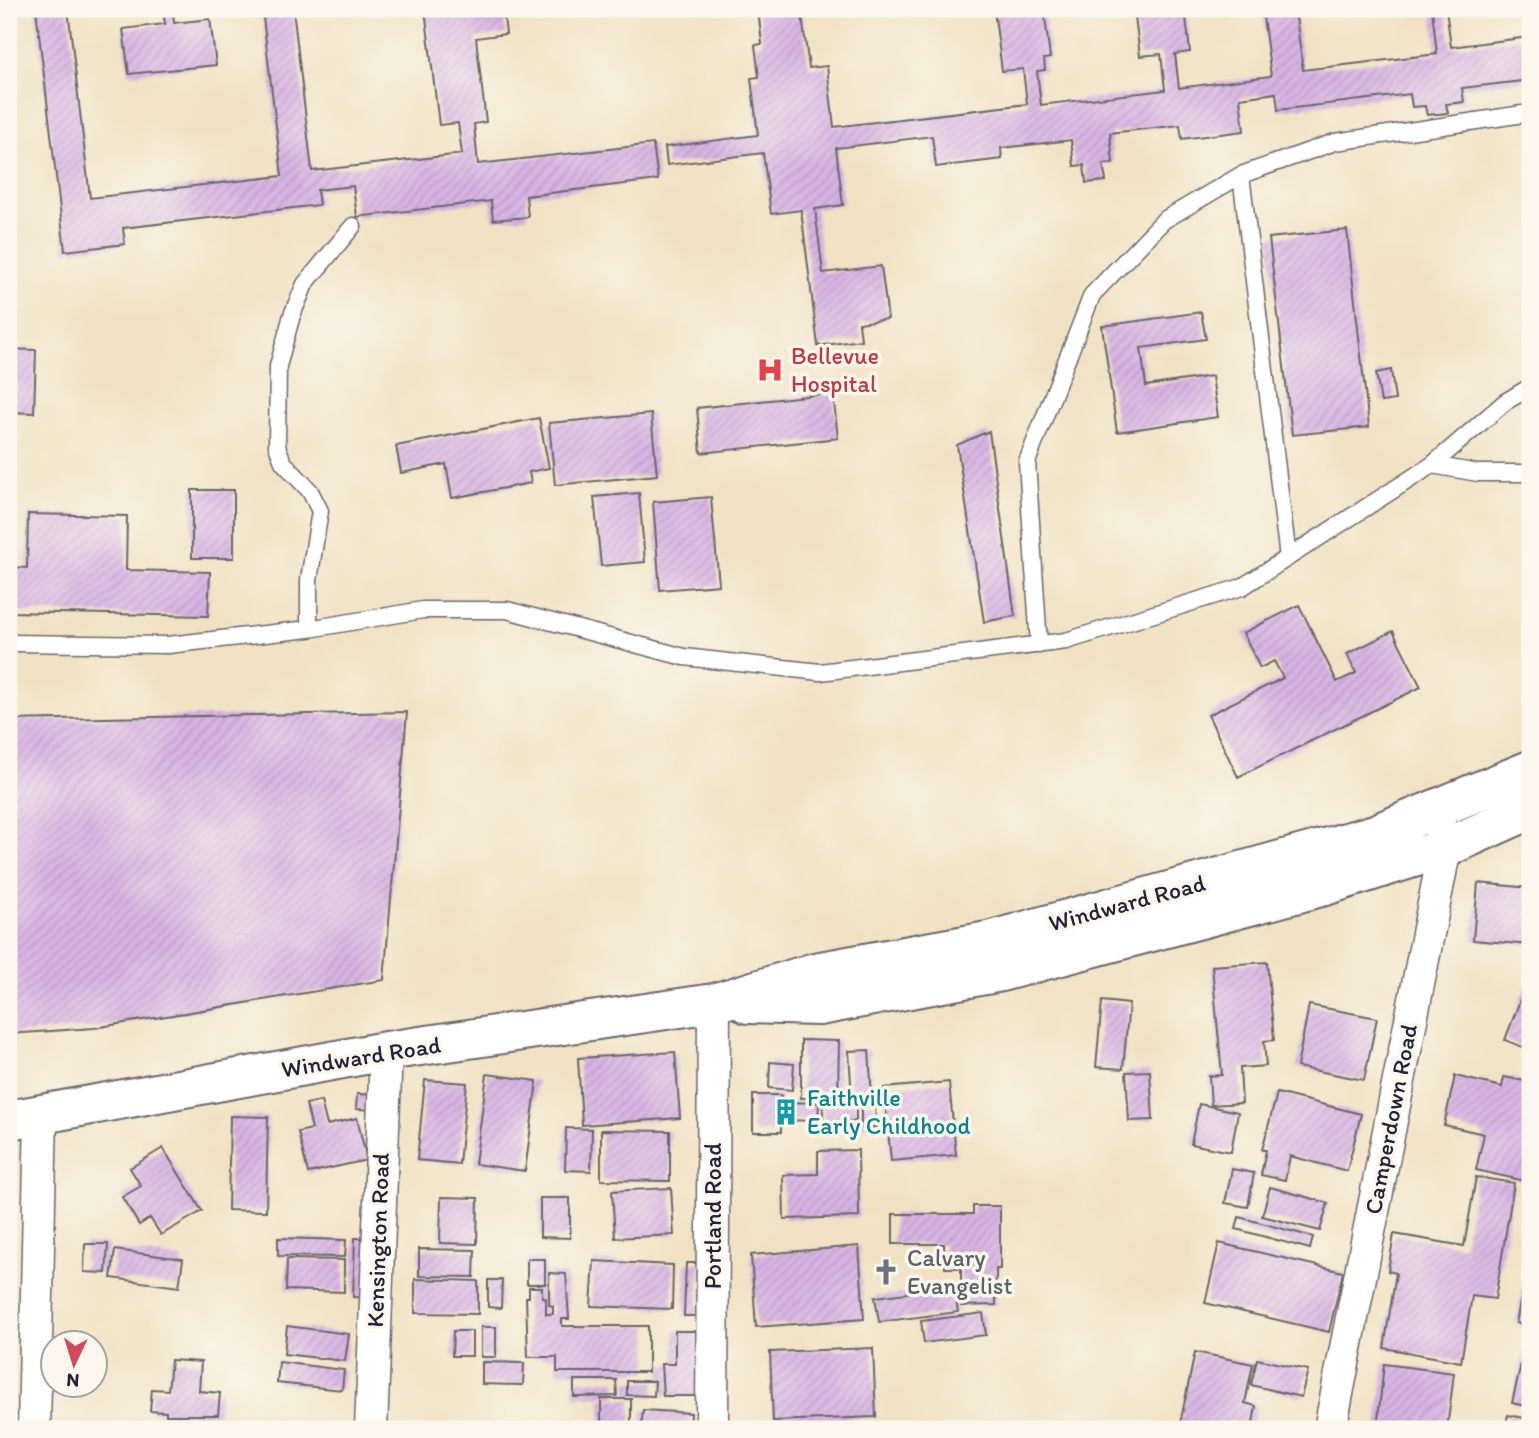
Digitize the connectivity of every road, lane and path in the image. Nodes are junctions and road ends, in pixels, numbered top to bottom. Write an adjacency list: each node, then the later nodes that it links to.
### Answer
1 (1530, 113): 2 (lane)
2 (1241, 175): 7 (lane); 10 (lane)
3 (353, 226): 8 (lane)
4 (1530, 387): 5 (lane)
5 (1432, 466): 6 (lane); 7 (lane)
6 (1530, 473)
7 (1288, 558): 10 (lane)
8 (309, 629): 9 (lane); 10 (lane)
9 (9, 643)
10 (1039, 645)
11 (1530, 770): 12 (main road, Windward Road)
12 (1435, 810): 14 (street, Camperdown Road); 15 (main road, Windward Road)
13 (1530, 810): 14 (main road, Windward Road)
14 (1445, 848): 15 (main road, Windward Road); 21 (street, Camperdown Road)
15 (714, 1003): 16 (main road, Windward Road); 20 (street, Portland Road)
16 (386, 1051): 17 (main road, Windward Road); 19 (street, Kensington Road)
17 (25, 1116): 18 (street)
18 (34, 1429)
19 (371, 1429)
20 (712, 1429)
21 (1330, 1429)

